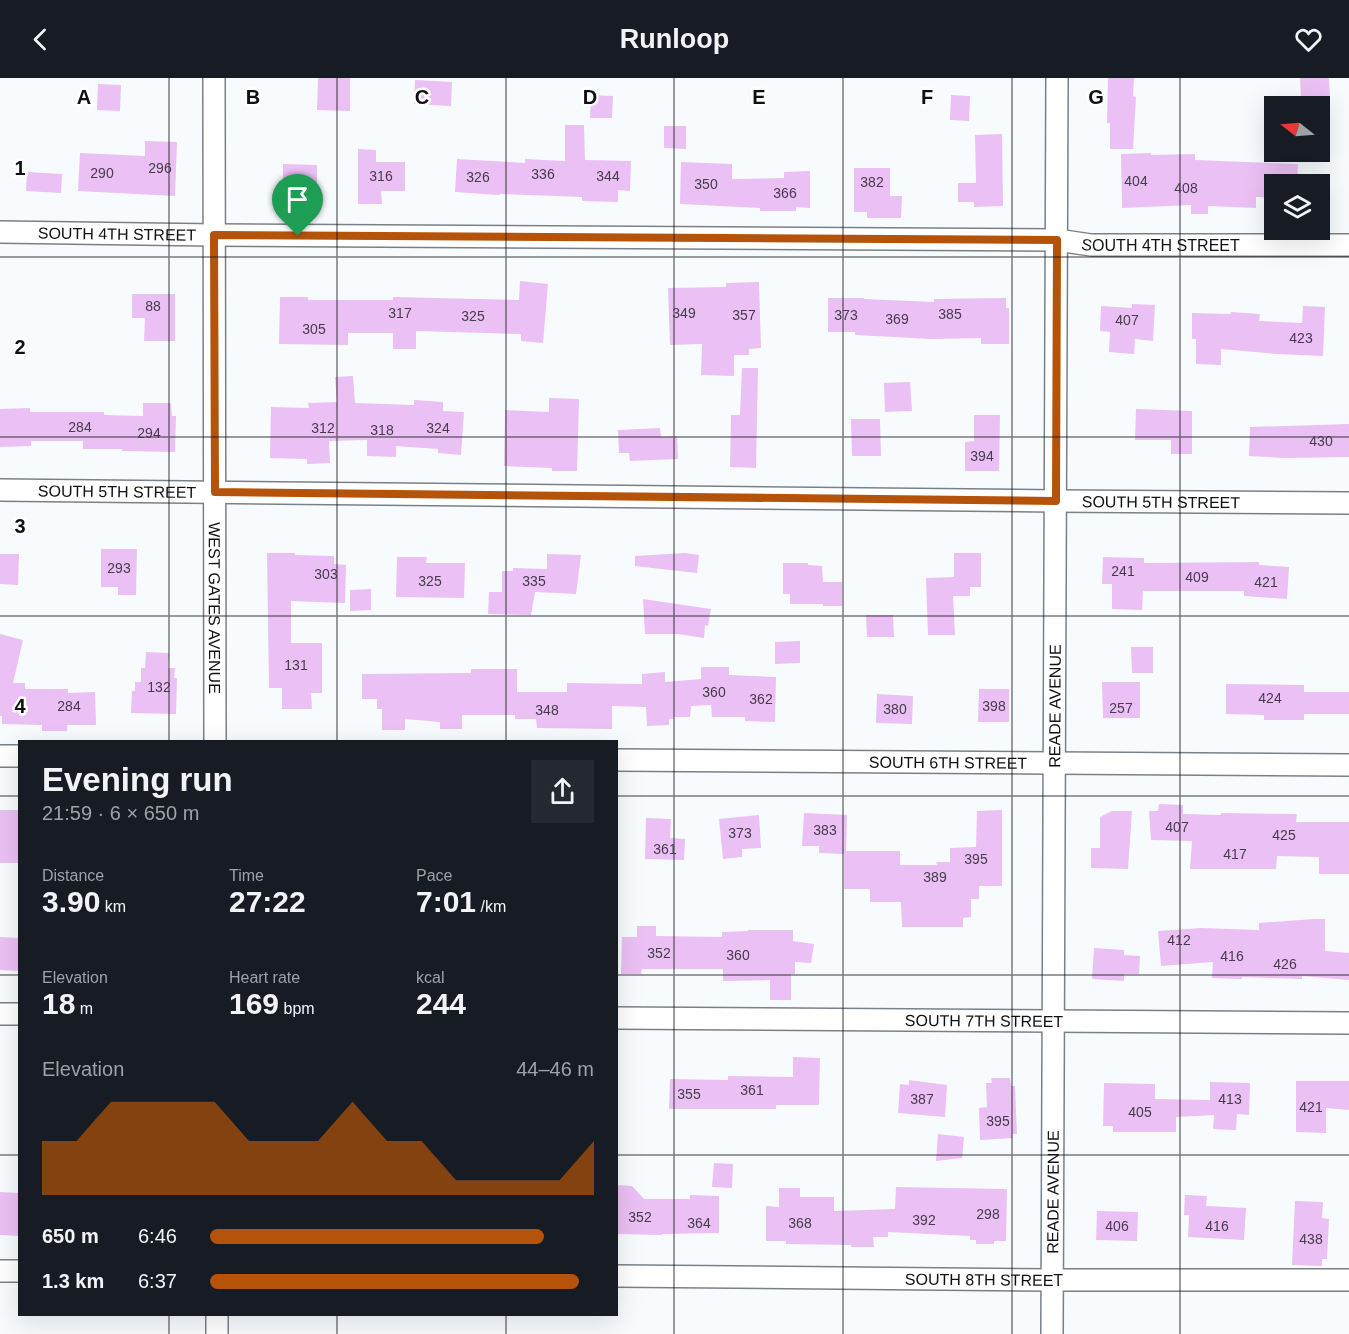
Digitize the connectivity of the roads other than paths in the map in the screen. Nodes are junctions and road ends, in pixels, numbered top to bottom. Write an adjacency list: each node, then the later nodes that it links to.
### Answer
1 (214, 78): 4 (street, WEST GATES AVENUE)
2 (1057, 78): 5 (street, READE AVENUE)
3 (0, 232): 4 (street, SOUTH 4TH STREET)
4 (214, 235): 5 (street, SOUTH 4TH STREET); 8 (street, WEST GATES AVENUE)
5 (1057, 240): 6 (street, SOUTH 4TH STREET); 9 (street, READE AVENUE)
6 (1349, 245)
7 (0, 490): 8 (street, SOUTH 5TH STREET)
8 (215, 492): 9 (street, SOUTH 5TH STREET); 11 (street, WEST GATES AVENUE)
9 (1056, 501): 10 (street, SOUTH 5TH STREET); 15 (street, READE AVENUE)
10 (1349, 503)
11 (215, 740)
12 (0, 756): 13 (street)
13 (18, 756)
14 (618, 760): 15 (street, SOUTH 6TH STREET)
15 (1055, 764): 16 (street, SOUTH 6TH STREET); 20 (street, READE AVENUE)
16 (1349, 765)
17 (0, 1014): 18 (street)
18 (18, 1014)
19 (618, 1018): 20 (street, SOUTH 7TH STREET)
20 (1053, 1022): 21 (street, SOUTH 7TH STREET); 25 (street, READE AVENUE)
21 (1349, 1023)
22 (0, 1271): 23 (street)
23 (18, 1271)
24 (618, 1276): 25 (street, SOUTH 8TH STREET)
25 (1052, 1280): 26 (street, SOUTH 8TH STREET); 29 (street, READE AVENUE)
26 (1349, 1280)
27 (217, 1316): 28 (street)
28 (217, 1334)
29 (1052, 1334)

